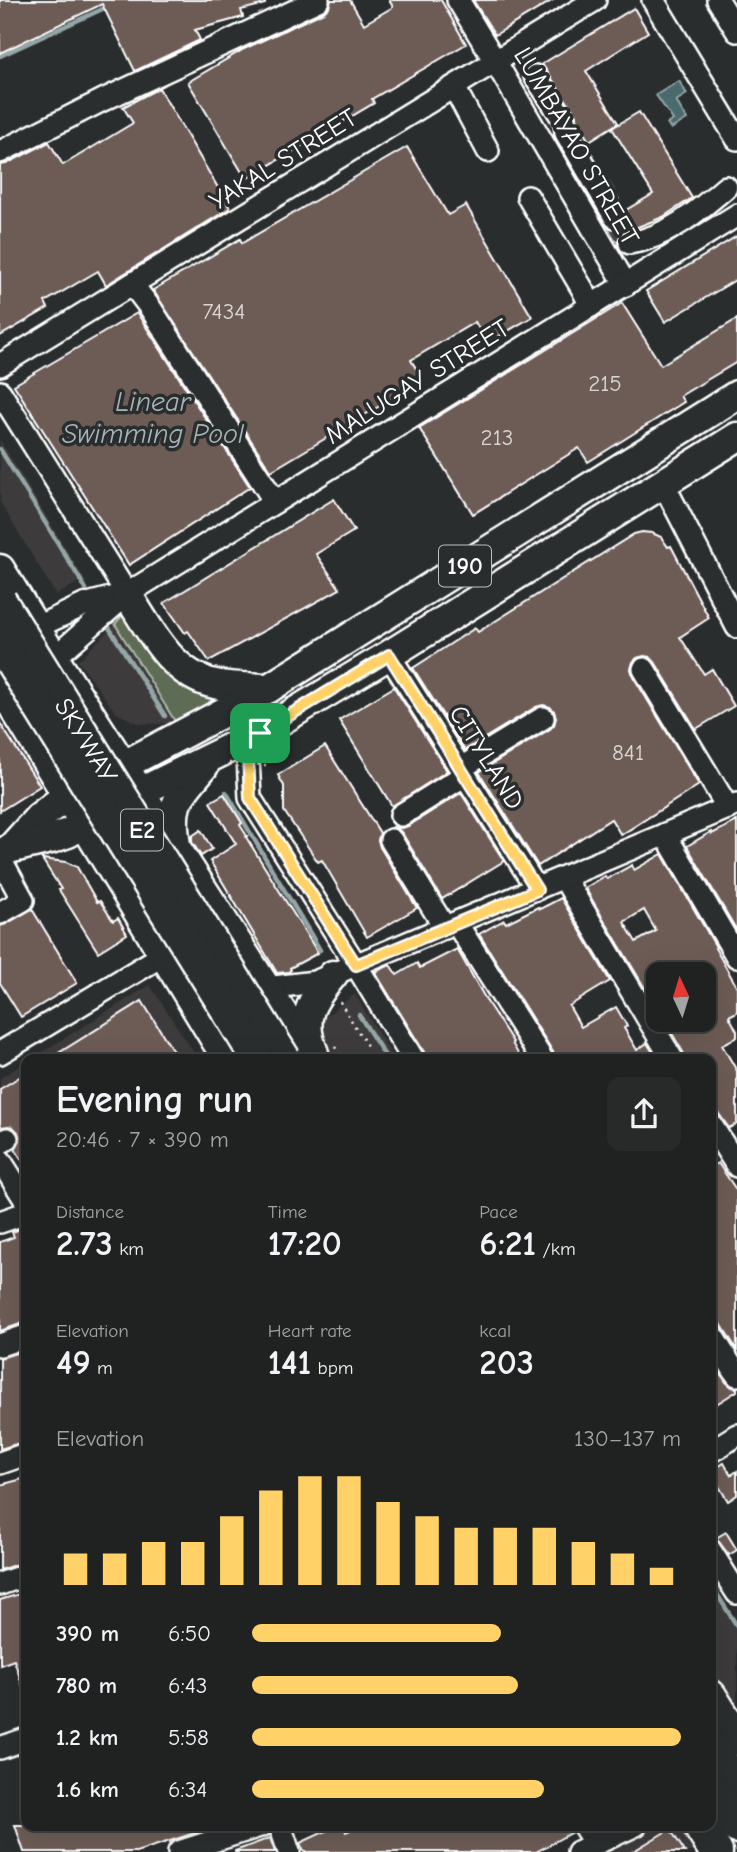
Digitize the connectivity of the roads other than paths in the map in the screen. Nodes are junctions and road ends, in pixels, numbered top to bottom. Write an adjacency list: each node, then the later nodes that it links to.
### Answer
1 (318, 0): 12 (street)
2 (458, 0): 8 (street, LUMBAYAO STREET)
3 (595, 0): 7 (street, YAKAL STREET)
4 (653, 0): 10 (street)
5 (718, 0): 6 (street)
6 (737, 31)
7 (527, 42): 8 (street, YAKAL STREET); 16 (street)
8 (495, 61): 9 (street, YAKAL STREET); 19 (street, LUMBAYAO STREET)
9 (454, 87): 11 (street); 18 (street, YAKAL STREET)
10 (737, 139)
11 (488, 151)
12 (0, 152)
13 (726, 187): 17 (street)
14 (528, 197): 20 (street)
15 (737, 215): 19 (street, MALUGAY STREET)
16 (615, 217)
17 (631, 243)
18 (132, 284): 21 (street, YAKAL STREET); 26 (street)
19 (626, 285): 20 (street, MALUGAY STREET)
20 (591, 306): 26 (street, MALUGAY STREET)
21 (0, 365)
22 (0, 392): 28 (street)
23 (737, 396): 37 (main road, 190)
24 (737, 437): 25 (main road, 190)
25 (663, 483): 30 (street); 33 (main road, 190)
26 (275, 502): 28 (street, MALUGAY STREET)
27 (0, 569): 31 (main road)
28 (127, 594): 31 (street, MALUGAY STREET); 34 (street, MALUGAY STREET); 37 (main road)
29 (0, 601): 63 (highway, SKYWAY / E2, bridge)
30 (734, 615)
31 (35, 627): 32 (street, MALUGAY STREET); 34 (main road)
32 (0, 644): 62 (highway, SKYWAY / E2, bridge)
33 (389, 655): 39 (main road, 190); 42 (street, CITYLAND)
34 (54, 658): 36 (street, MALUGAY STREET); 41 (main road)
35 (644, 669): 45 (street)
36 (1, 687): 44 (main road)
37 (269, 688): 41 (main road, 190)
38 (543, 718): 42 (street)
39 (260, 733): 40 (main road, 190); 58 (street)
40 (219, 761): 43 (main road, 190); 50 (main road)
41 (123, 765): 43 (main road); 44 (main road, 190)
42 (463, 771): 46 (street); 53 (street, CITYLAND)
43 (140, 792): 47 (main road, 190); 50 (main road)
44 (68, 795): 47 (main road); 51 (main road, 190)
45 (732, 806): 48 (street)
46 (401, 815)
47 (85, 823): 51 (main road, 190); 56 (main road)
48 (666, 834): 52 (street); 57 (street)
49 (391, 840): 55 (street)
50 (176, 849): 59 (main road)
51 (4, 853): 54 (street)
52 (564, 878): 53 (street); 68 (street)
53 (537, 890): 55 (street)
54 (0, 913)
55 (451, 926): 58 (street); 67 (street)
56 (163, 955): 60 (street); 61 (main road)
57 (737, 957)
58 (339, 974): 59 (street); 65 (main road); 66 (street)
59 (266, 988): 64 (main road)
60 (0, 1053)
61 (224, 1054)
62 (255, 1054)
63 (281, 1054)
64 (311, 1054)
65 (313, 1054)
66 (409, 1054)
67 (539, 1054)
68 (669, 1054)
69 (723, 1142): 71 (street)
70 (0, 1160): 72 (street)
71 (737, 1166)
72 (21, 1193)
73 (21, 1215): 74 (street)
74 (0, 1222)
75 (21, 1338): 77 (street)
76 (716, 1342): 78 (street)
77 (0, 1345)
78 (737, 1375)
79 (737, 1435): 80 (street)
80 (716, 1448)
81 (21, 1456): 82 (street)
82 (0, 1463)
83 (716, 1560): 86 (street)
84 (21, 1578): 85 (street)
85 (0, 1584)
86 (737, 1593)
87 (716, 1706): 89 (highway)
88 (716, 1735): 93 (main road)
89 (737, 1739)
90 (21, 1741): 91 (street)
91 (0, 1748)
92 (716, 1753): 94 (highway)
93 (737, 1768)
94 (737, 1786)
95 (716, 1793): 97 (highway)
96 (716, 1809): 103 (main road)
97 (737, 1826)
98 (244, 1831): 105 (street)
99 (282, 1831): 106 (street)
100 (623, 1831): 104 (street)
101 (693, 1831): 107 (street)
102 (703, 1831): 108 (highway)
103 (737, 1842)
104 (586, 1848)
105 (179, 1852)
106 (289, 1852)
107 (705, 1852)
108 (716, 1852)

